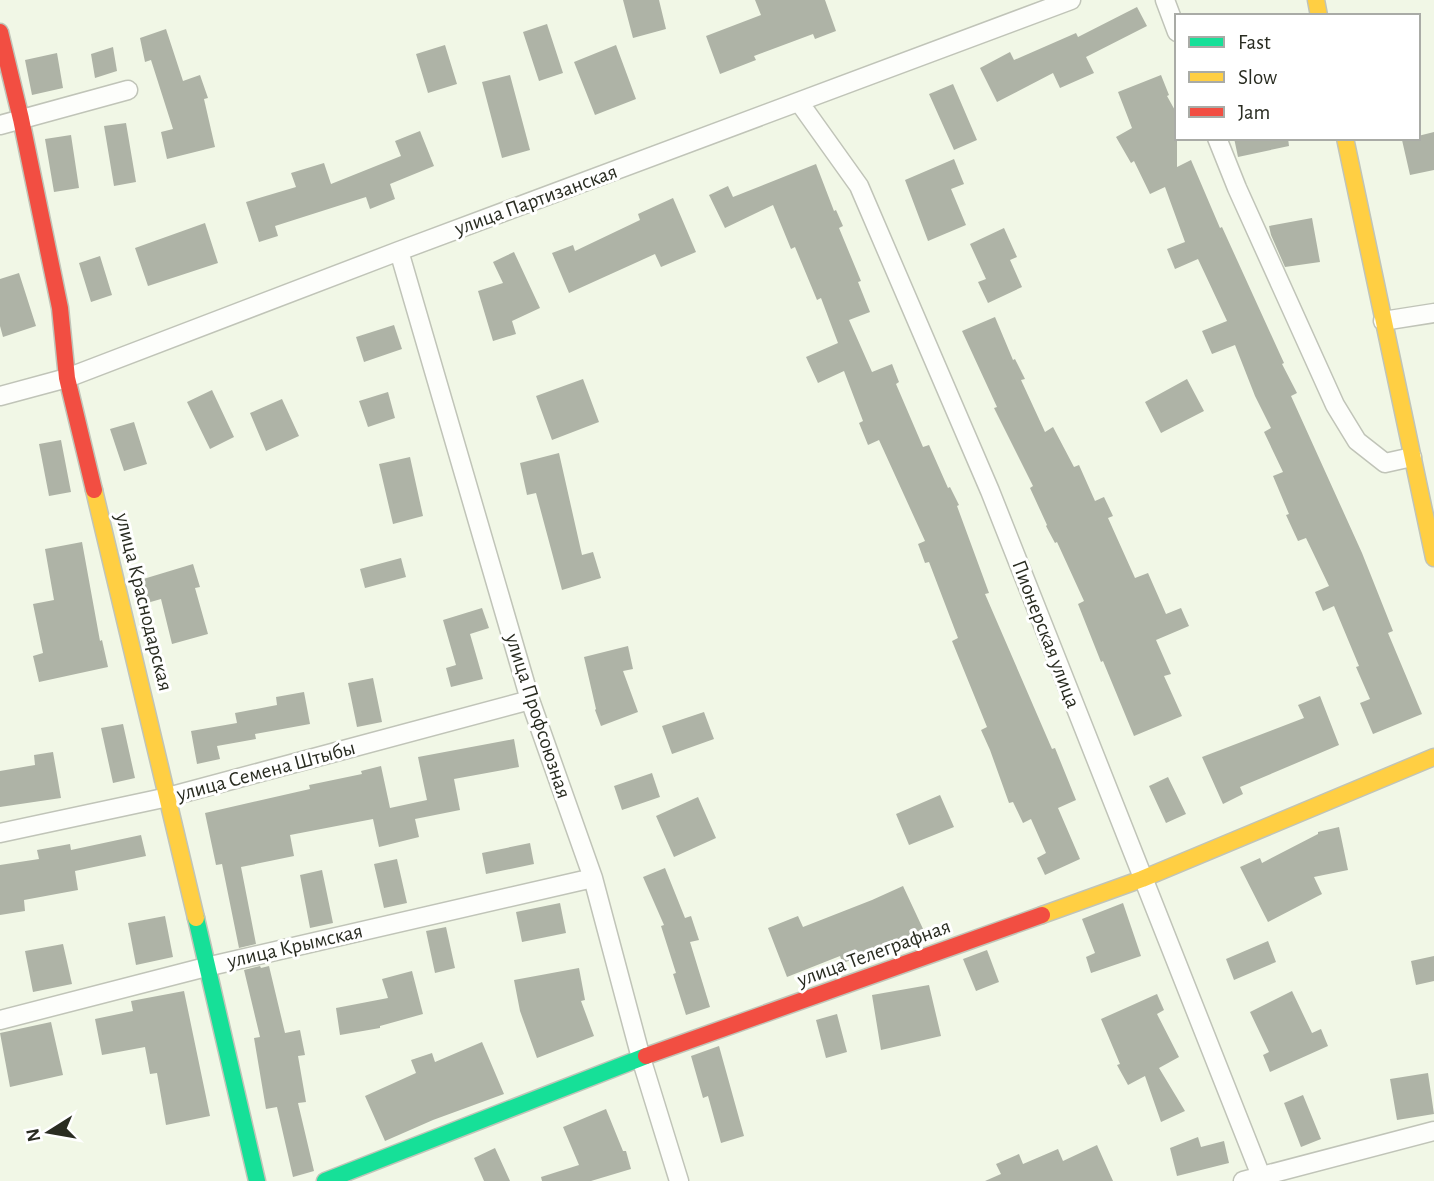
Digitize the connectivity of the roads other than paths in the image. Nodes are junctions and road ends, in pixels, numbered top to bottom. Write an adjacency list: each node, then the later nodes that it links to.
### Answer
1 (1071, 0): 6 (street, улица Партизанская)
2 (1165, 0): 3 (street)
3 (1175, 27)
4 (0, 32): 7 (street, улица Краснодарская)
5 (128, 90): 7 (street)
6 (799, 102): 11 (street, улица Партизанская); 23 (street, Пионерская улица)
7 (21, 119): 8 (street); 14 (street, улица Краснодарская)
8 (0, 124)
9 (1218, 140): 16 (street)
10 (1345, 140): 13 (street)
11 (399, 251): 14 (street, улица Партизанская); 18 (street, улица Профсоюзная)
12 (1434, 313): 13 (street)
13 (1383, 321): 16 (street)
14 (68, 377): 15 (street, улица Партизанская); 20 (street, улица Краснодарская)
15 (0, 396)
16 (1412, 457): 17 (street)
17 (1434, 558)
18 (530, 700): 20 (street, улица Семена Штыбы); 22 (street, улица Профсоюзная)
19 (1434, 757): 23 (street, улица Телеграфная)
20 (168, 797): 21 (street, улица Семена Штыбы); 24 (street, улица Краснодарская)
21 (0, 833)
22 (593, 878): 24 (street, улица Крымская); 26 (street, улица Профсоюзная)
23 (1142, 879): 26 (street, улица Телеграфная); 28 (street, Пионерская улица)
24 (206, 967): 25 (street, улица Крымская); 29 (street, улица Краснодарская)
25 (0, 1020)
26 (641, 1058): 30 (street, улица Телеграфная); 31 (street, улица Профсоюзная)
27 (1434, 1131): 28 (street)
28 (1262, 1178): 32 (street)
29 (257, 1181)
30 (325, 1181)
31 (679, 1181)
32 (1243, 1181)

